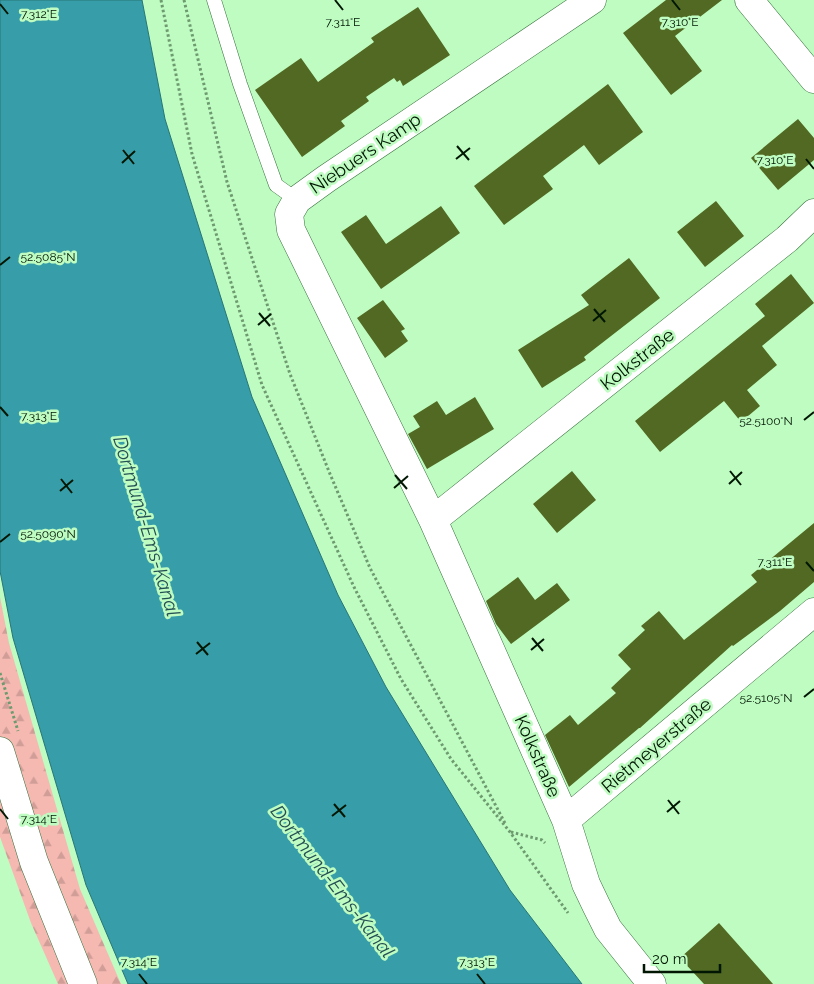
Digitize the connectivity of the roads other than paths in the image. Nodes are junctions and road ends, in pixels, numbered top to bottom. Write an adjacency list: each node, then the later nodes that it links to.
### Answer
1 (214, 0): 5 (lane, Niebuers Kamp)
2 (592, 0): 5 (street, Niebuers Kamp)
3 (749, 0): 4 (street)
4 (814, 79)
5 (297, 200): 7 (street, Kolkstraße)
6 (814, 212): 7 (street, Kolkstraße)
7 (433, 520): 10 (street, Kolkstraße)
8 (814, 612): 10 (street, Rietmeyerstraße)
9 (0, 751): 11 (street)
10 (566, 820): 12 (street, Kolkstraße)
11 (83, 984)
12 (652, 984)

